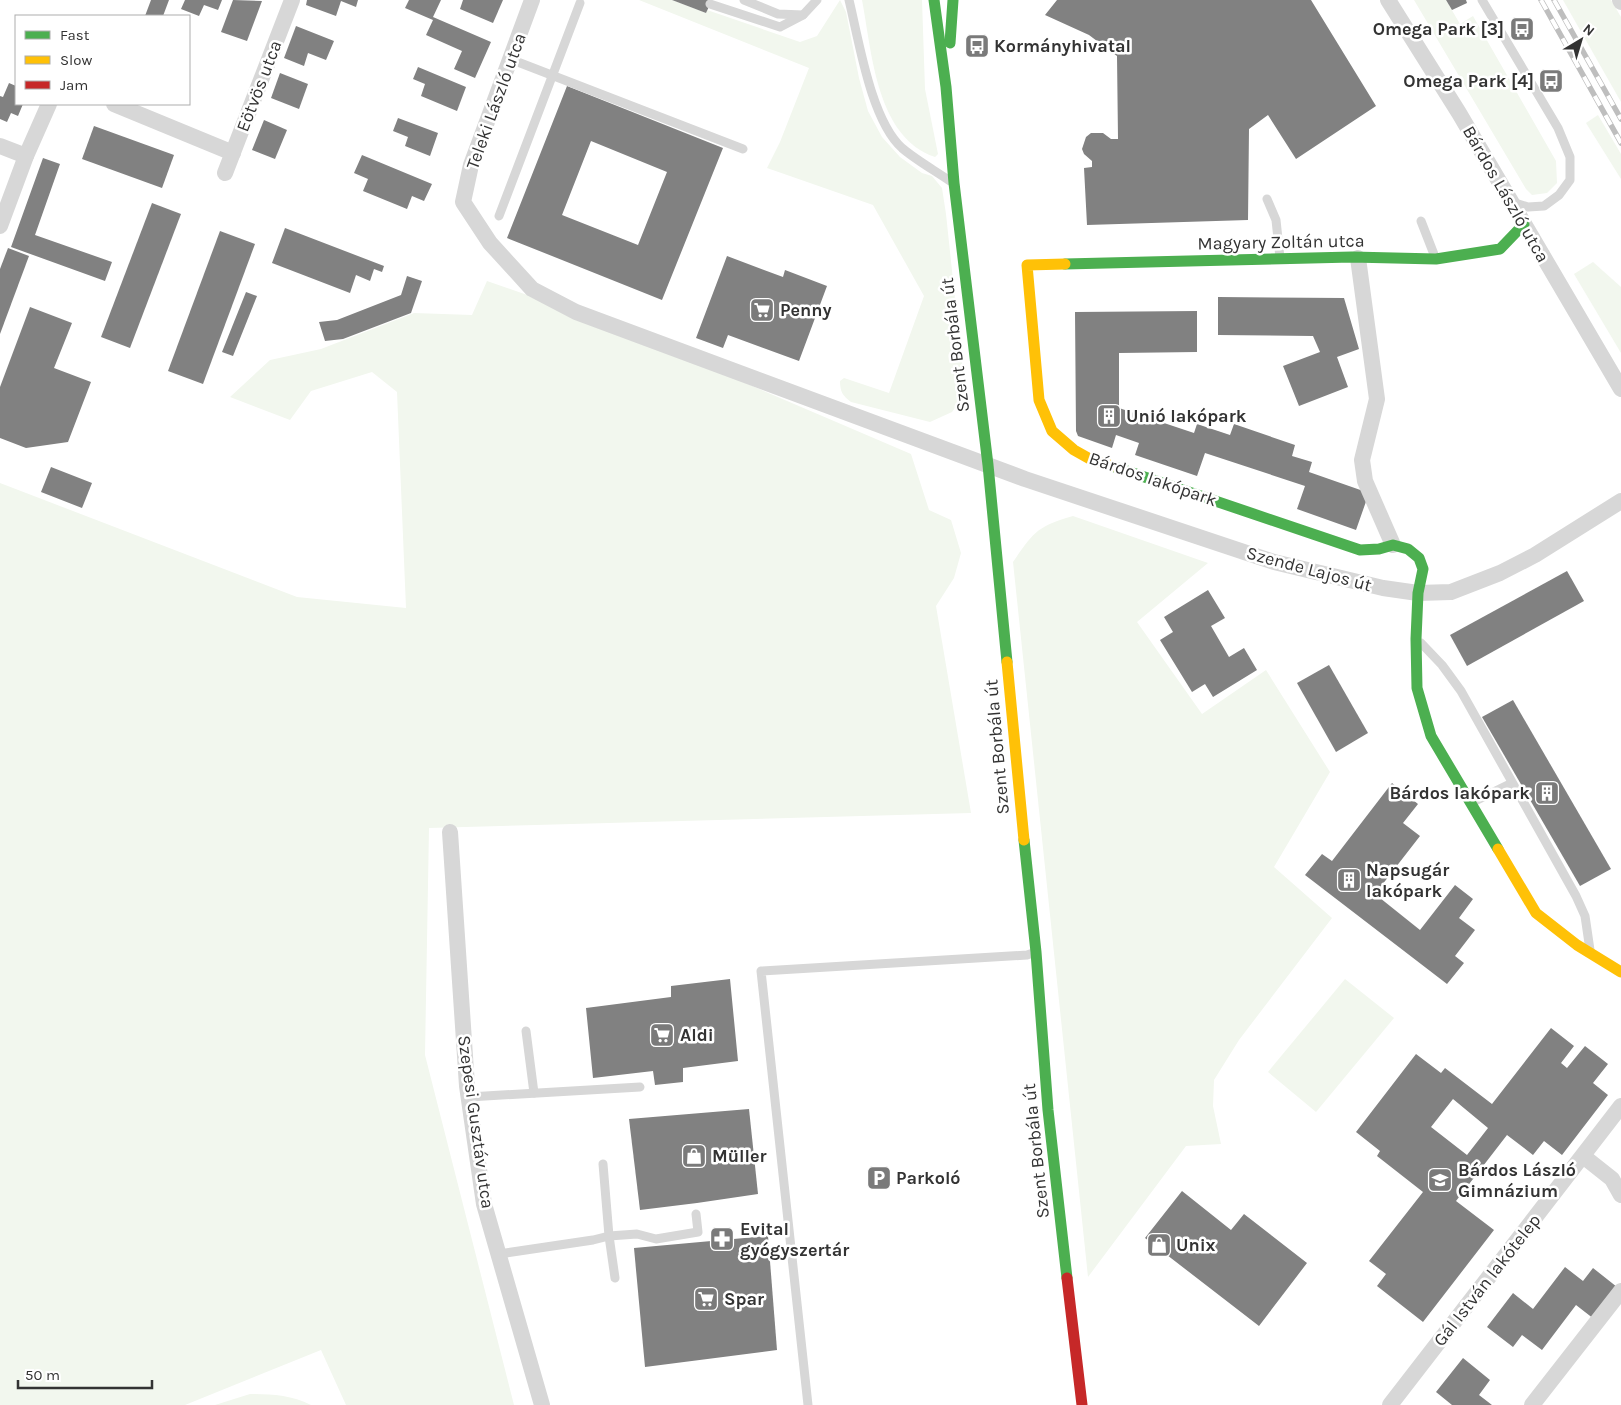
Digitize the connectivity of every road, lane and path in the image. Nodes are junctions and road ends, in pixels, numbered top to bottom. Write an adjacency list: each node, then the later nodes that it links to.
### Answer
1 (292, 0): 20 (street, Eötvös utca)
2 (532, 0): 13 (street, Teleki László utca)
3 (744, 0): 12 (lane)
4 (817, 0): 12 (lane)
5 (849, 0): 23 (lane)
6 (934, 0): 15 (street, Szent Borbála út)
7 (953, 0): 15 (street, Szent Borbála út)
8 (1388, 0): 26 (street, Bárdos László utca)
9 (1482, 0): 26 (lane)
10 (580, 3): 14 (lane)
11 (710, 4): 12 (lane)
12 (803, 15)
13 (510, 59): 14 (lane); 25 (street, Teleki László utca)
14 (552, 76): 19 (lane); 27 (lane)
15 (946, 87): 23 (street, Szent Borbála út)
16 (49, 105): 21 (street)
17 (116, 105): 20 (street)
18 (0, 146): 21 (street)
19 (743, 150)
20 (233, 153): 22 (street, Eötvös utca)
21 (26, 156): 30 (street)
22 (225, 173)
23 (954, 183): 36 (street, Szent Borbála út)
24 (1267, 199): 31 (lane)
25 (463, 202): 36 (street, Szende Lajos út)
26 (1512, 202): 29 (street, Bárdos László utca)
27 (499, 216)
28 (1421, 221): 33 (lane)
29 (1524, 224): 33 (street, Magyary Zoltán utca); 35 (street, Bárdos László utca)
30 (0, 226)
31 (1280, 258): 32 (street, Magyary Zoltán utca); 34 (street, Magyary Zoltán utca)
32 (1358, 258): 33 (street, Magyary Zoltán utca); 38 (street)
33 (1436, 259)
34 (1027, 265): 38 (street, Bárdos lakópark)
35 (1621, 389)
36 (988, 465): 39 (street, Szende Lajos út); 44 (street, Szent Borbála út)
37 (1621, 501): 39 (street, Szende Lajos út)
38 (1393, 545): 39 (street)
39 (1418, 593): 40 (street)
40 (1416, 639): 41 (lane); 42 (street)
41 (1512, 783): 42 (lane); 45 (lane)
42 (1470, 804): 45 (street)
43 (450, 832): 50 (street, Szepesi Gusztáv utca)
44 (1036, 952): 61 (lane); 62 (street, Szent Borbála út)
45 (1591, 956): 46 (street)
46 (1621, 972)
47 (526, 1031): 49 (lane)
48 (640, 1087): 49 (lane)
49 (534, 1093): 50 (lane)
50 (469, 1097): 57 (street, Szepesi Gusztáv utca)
51 (1621, 1106): 52 (street, Gál István lakótelep)
52 (1583, 1156): 54 (street); 63 (street, Gál István lakótelep)
53 (603, 1164): 56 (lane)
54 (1621, 1195)
55 (696, 1214): 56 (lane)
56 (610, 1236): 57 (lane); 58 (lane)
57 (499, 1254): 60 (street, Szepesi Gusztáv utca)
58 (616, 1278)
59 (1621, 1291): 64 (street)
60 (542, 1405)
61 (808, 1405)
62 (1082, 1405)
63 (1390, 1405)
64 (1532, 1405)

